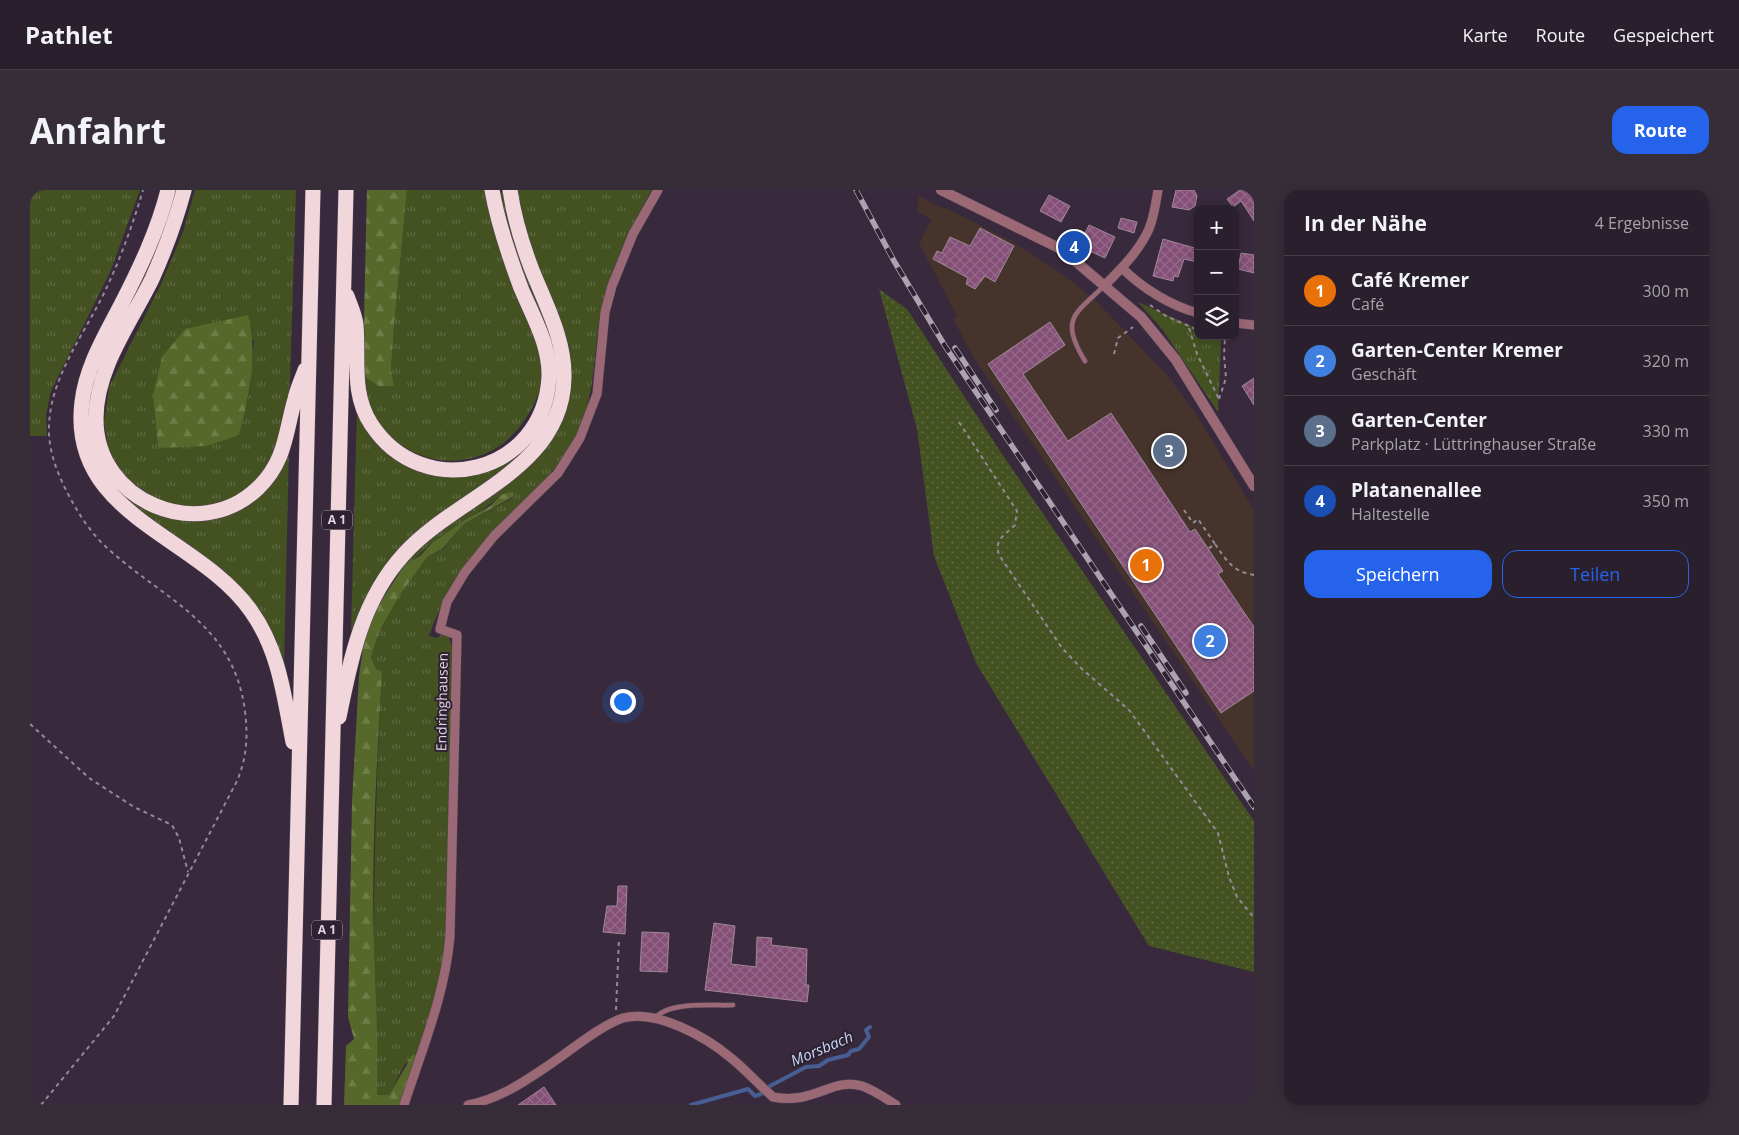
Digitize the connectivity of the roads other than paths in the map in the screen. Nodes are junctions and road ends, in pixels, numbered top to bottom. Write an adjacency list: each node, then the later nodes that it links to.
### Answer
1 (168, 190): 20 (highway)
2 (184, 190): 16 (highway)
3 (313, 190): 16 (highway, A 1)
4 (346, 190): 12 (highway, A 1)
5 (492, 190): 12 (highway)
6 (510, 190): 19 (highway)
7 (658, 190): 25 (street, Endringhausen)
8 (942, 190): 11 (street)
9 (1158, 190): 10 (street)
10 (1122, 268): 11 (street); 13 (street)
11 (1105, 285): 17 (lane); 18 (street)
12 (343, 286): 19 (highway, A 1)
13 (1194, 312)
14 (1239, 323): 15 (street)
15 (1254, 325)
16 (310, 357): 20 (highway, A 1)
17 (1085, 361)
18 (1254, 486)
19 (331, 755): 24 (highway, A 1)
20 (299, 772): 23 (highway, A 1)
21 (733, 1006): 22 (lane)
22 (656, 1018): 26 (street); 27 (street)
23 (291, 1105)
24 (324, 1105)
25 (404, 1105)
26 (468, 1105)
27 (896, 1105)

